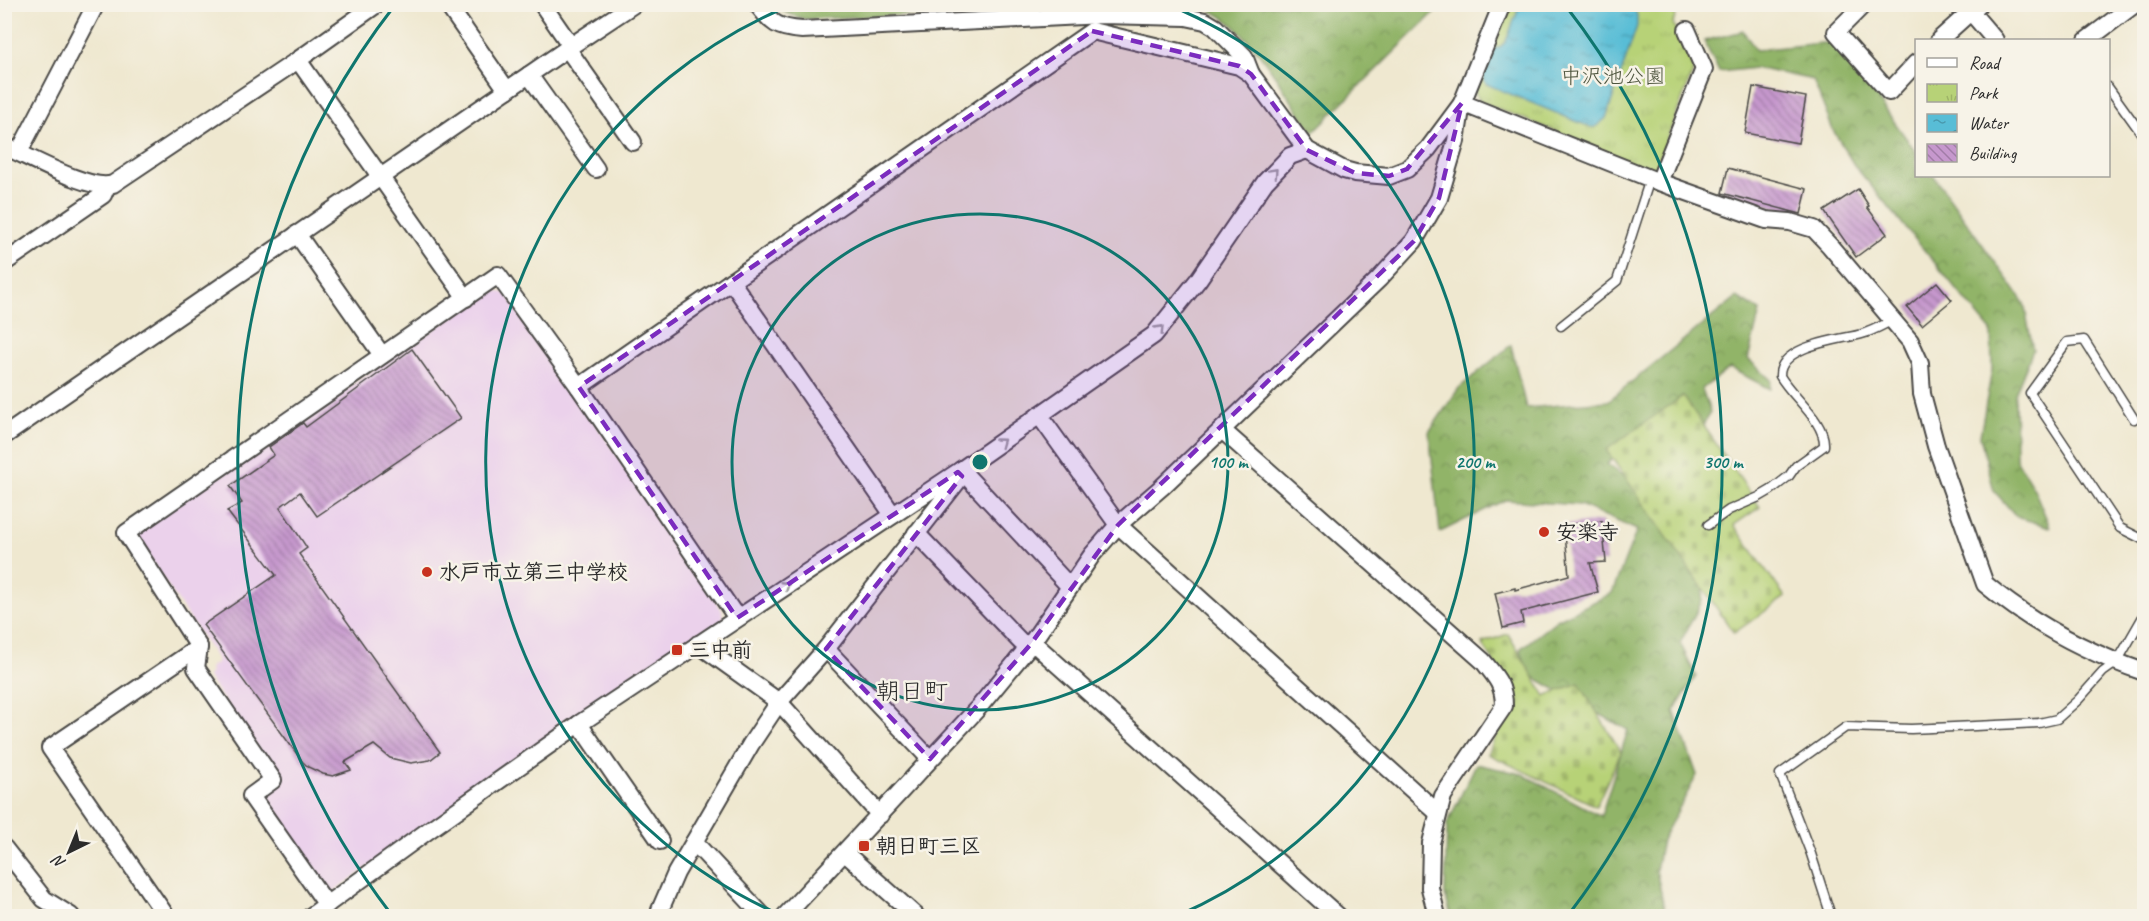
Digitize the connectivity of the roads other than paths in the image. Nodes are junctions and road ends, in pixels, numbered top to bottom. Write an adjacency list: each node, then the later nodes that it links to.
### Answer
1 (96, 4): 25 (street)
2 (377, 4): 16 (street)
3 (447, 4): 21 (street)
4 (542, 4): 15 (street)
5 (634, 4): 15 (street)
6 (757, 4): 18 (street)
7 (1502, 4): 22 (street)
8 (1864, 4): 17 (street)
9 (2135, 4): 14 (street)
10 (1975, 8): 12 (street); 13 (street)
11 (1687, 30): 29 (street)
12 (1940, 39)
13 (1994, 39)
14 (2088, 39)
15 (569, 47): 19 (street); 24 (street)
16 (298, 60): 28 (street); 30 (street)
17 (1915, 65)
18 (1251, 74): 26 (street); 33 (street)
19 (529, 75): 21 (street); 27 (street)
20 (2110, 88): 23 (lane)
21 (507, 90): 28 (street)
22 (1462, 103): 26 (street); 29 (street); 41 (street)
23 (2145, 137)
24 (633, 142)
25 (12, 149): 30 (street)
26 (1306, 150): 39 (street, one-way to 26)
27 (596, 169)
28 (380, 178): 31 (street); 34 (street)
29 (1655, 180): 35 (street); 36 (lane)
30 (107, 186): 32 (street)
31 (297, 234): 37 (street); 42 (street)
32 (4, 263)
33 (731, 281): 38 (street); 44 (street)
34 (466, 298): 37 (street); 38 (street)
35 (1893, 321): 46 (lane); 56 (street)
36 (1561, 327)
37 (382, 356): 54 (street)
38 (579, 387): 51 (street)
39 (1039, 415): 43 (street, one-way to 39); 45 (street)
40 (2134, 419): 48 (lane)
41 (1222, 430): 45 (street); 61 (street)
42 (4, 436)
43 (961, 470): 44 (street); 47 (street); 49 (street)
44 (893, 515): 51 (street, one-way to 44)
45 (1118, 525): 49 (street); 61 (street)
46 (1707, 525)
47 (916, 533): 53 (street); 55 (street)
48 (2145, 540)
49 (1070, 587): 53 (street)
50 (2145, 615): 56 (lane)
51 (737, 618): 52 (street)
52 (698, 644): 58 (street); 59 (street)
53 (1030, 645): 60 (street); 75 (street)
54 (200, 647): 67 (street); 69 (street)
55 (826, 649): 58 (street); 60 (street)
56 (2117, 662): 57 (street); 77 (lane)
57 (2145, 672)
58 (779, 702): 62 (street); 64 (street)
59 (579, 724): 63 (street); 67 (street)
60 (930, 759): 62 (street)
61 (1438, 813): 76 (street)
62 (880, 815): 66 (street)
63 (660, 841)
64 (694, 842): 71 (street); 72 (street)
65 (4, 848): 68 (street)
66 (845, 853): 73 (street); 74 (street)
67 (327, 905): 70 (street)
68 (71, 916)
69 (166, 916)
70 (311, 916)
71 (664, 916)
72 (763, 916)
73 (784, 916)
74 (916, 916)
75 (1338, 916)
76 (1437, 916)
77 (1831, 916)

